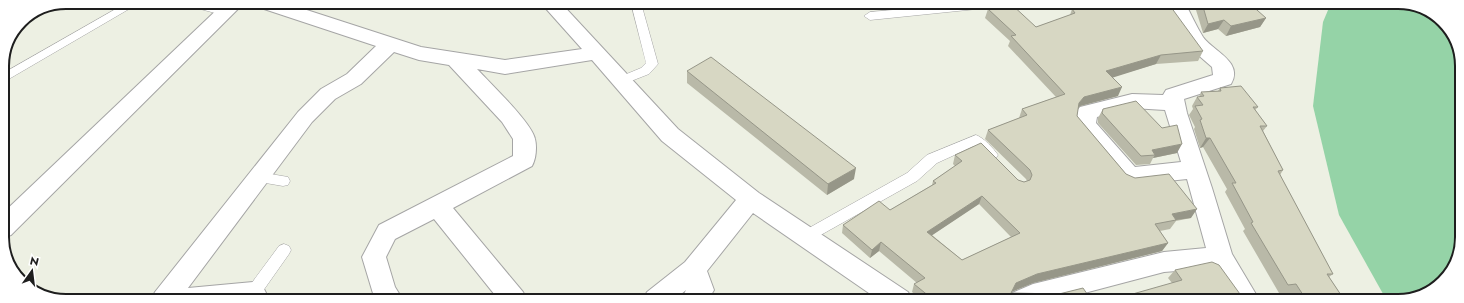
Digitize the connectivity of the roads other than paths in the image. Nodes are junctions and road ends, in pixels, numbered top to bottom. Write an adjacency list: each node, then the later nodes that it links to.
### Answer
1 (124, 9): 12 (lane)
2 (229, 9): 21 (street)
3 (283, 9): 9 (street)
4 (556, 9): 10 (street)
5 (638, 9): 13 (lane)
6 (945, 9): 8 (lane)
7 (1179, 9): 14 (street)
8 (870, 16)
9 (390, 44): 11 (street); 17 (street)
10 (597, 53): 11 (street); 13 (street)
11 (456, 60): 20 (street)
12 (9, 75)
13 (621, 81): 19 (street)
14 (1175, 103): 16 (street); 16 (street)
15 (998, 162): 22 (lane)
16 (1195, 169): 24 (street)
17 (259, 177): 18 (lane); 26 (street)
18 (283, 181)
19 (751, 199): 22 (street); 25 (street)
20 (437, 206): 28 (street); 29 (street)
21 (9, 222)
22 (805, 237): 32 (street)
23 (284, 250): 27 (lane)
24 (1221, 257): 33 (street); 34 (street)
25 (694, 269): 30 (street); 31 (street)
26 (169, 294)
27 (253, 294)
28 (386, 294)
29 (509, 294)
30 (663, 294)
31 (698, 294)
32 (890, 294)
33 (1037, 294)
34 (1243, 294)

